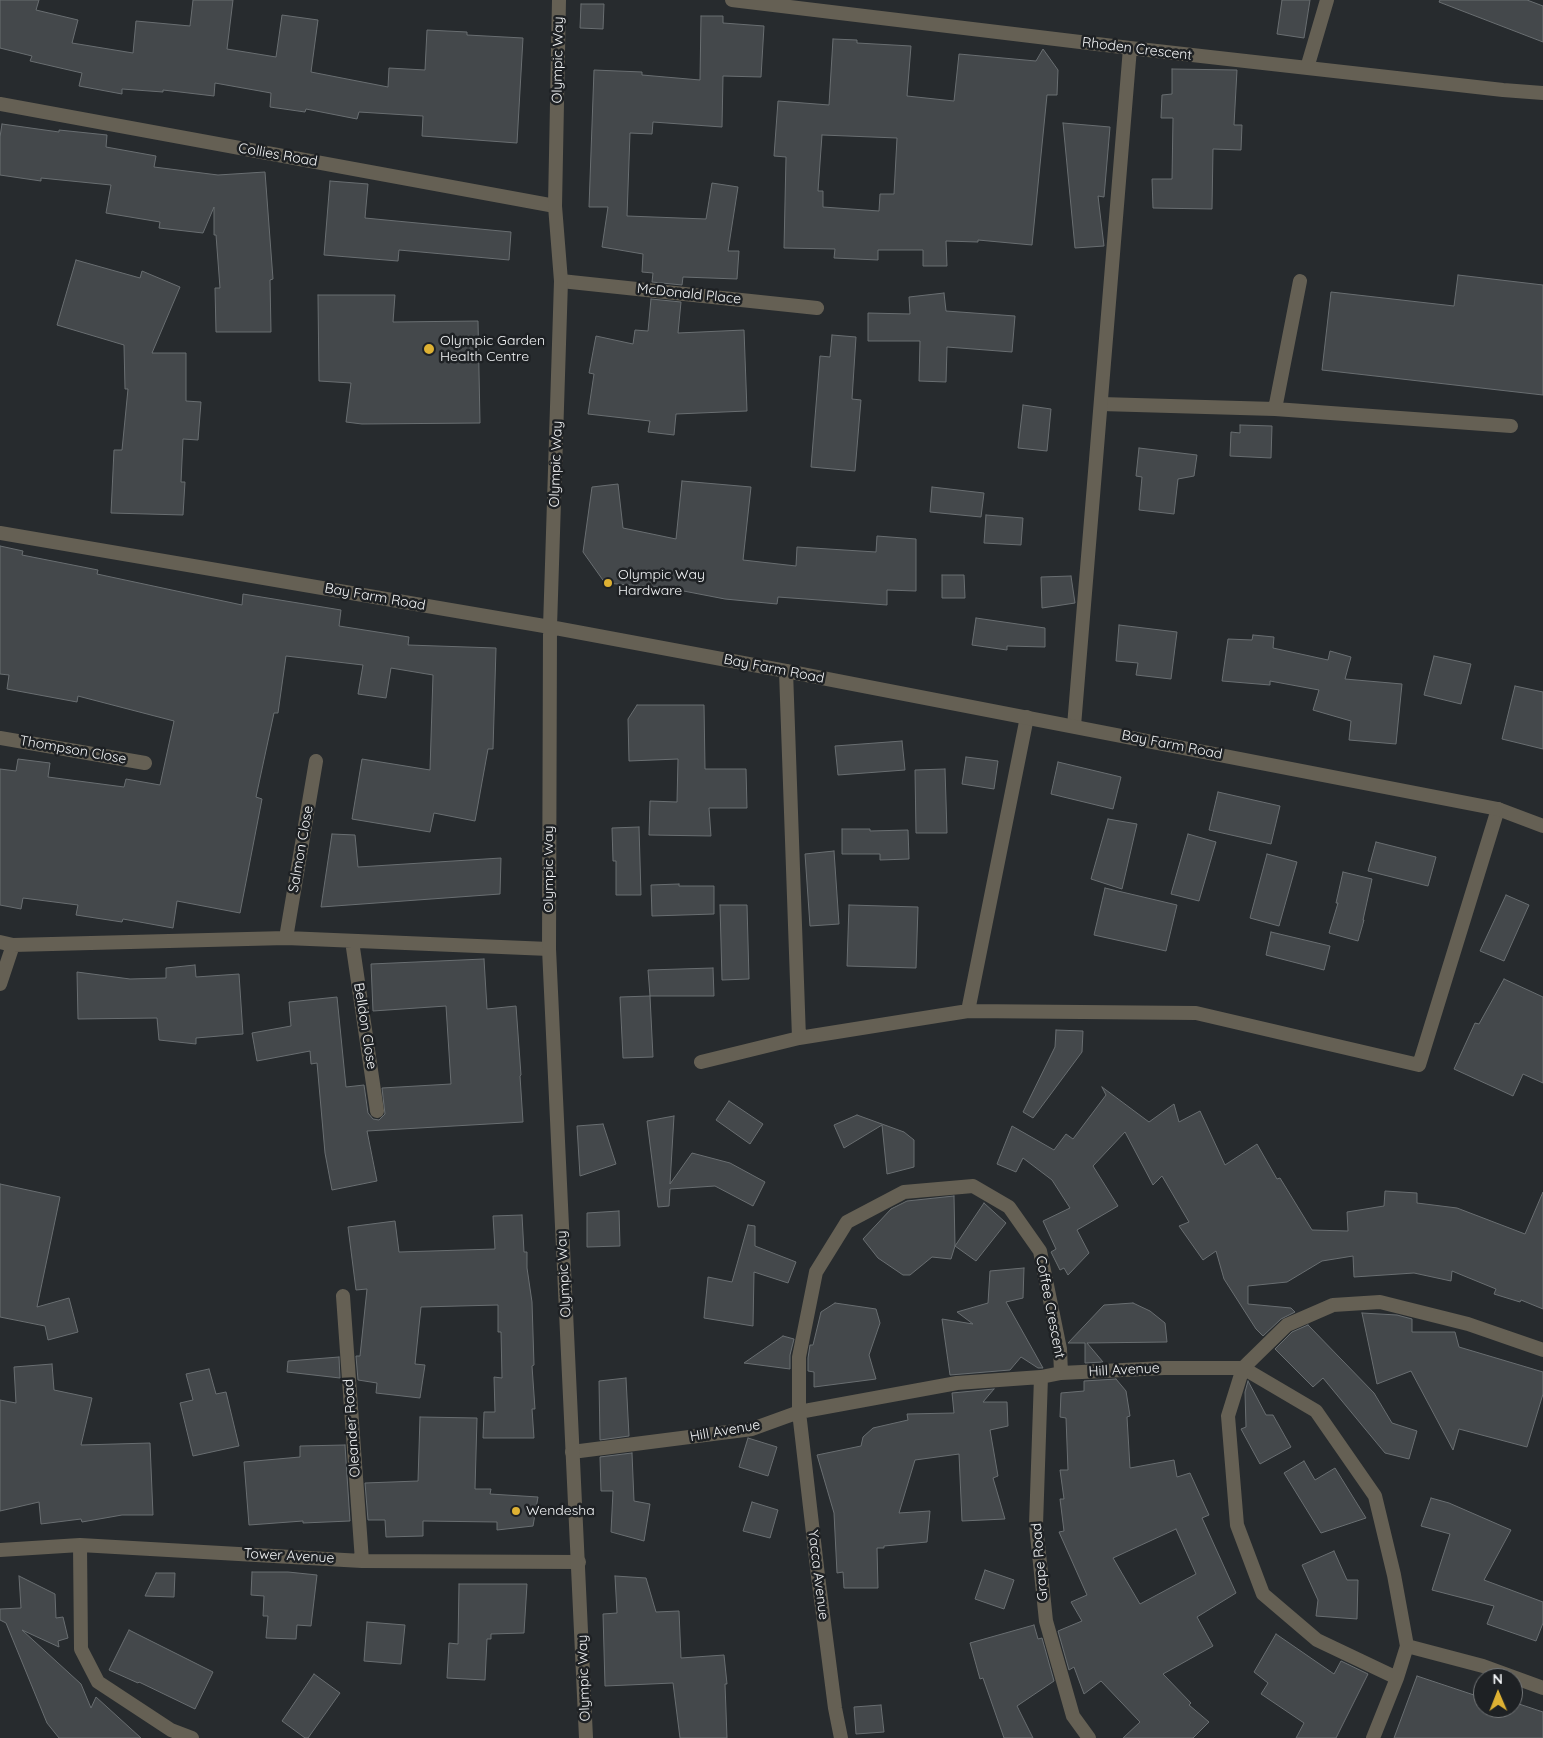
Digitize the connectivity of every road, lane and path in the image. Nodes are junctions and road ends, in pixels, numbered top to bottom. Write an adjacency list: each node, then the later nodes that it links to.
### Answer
1 (559, 0): 8 (street, Olympic Way)
2 (732, 0): 4 (street, Rhoden Crescent)
3 (1327, 0): 5 (street)
4 (1130, 48): 5 (street, Rhoden Crescent); 12 (street)
5 (1308, 68): 6 (street, Rhoden Crescent)
6 (1543, 93)
7 (0, 104): 8 (street, Collies Road)
8 (555, 206): 9 (street, Olympic Way)
9 (562, 281): 11 (street, McDonald Place); 16 (street, Olympic Way)
10 (1300, 281): 13 (street)
11 (817, 308)
12 (1101, 404): 13 (street); 19 (street)
13 (1275, 409): 14 (street)
14 (1511, 426)
15 (0, 533): 16 (street, Bay Farm Road)
16 (550, 627): 17 (street, Bay Farm Road); 28 (street, Olympic Way)
17 (786, 671): 18 (street, Bay Farm Road); 31 (street)
18 (1027, 717): 19 (street, Bay Farm Road); 30 (street)
19 (1074, 726): 23 (street, Bay Farm Road)
20 (0, 738): 22 (street, Thompson Close)
21 (316, 760): 25 (street, Salmon Close)
22 (145, 763)
23 (1498, 809): 24 (street, Bay Farm Road); 30 (street)
24 (1543, 826)
25 (286, 938): 26 (street); 27 (street)
26 (352, 941): 28 (street); 33 (street, Belldon Close)
27 (7, 944): 29 (street)
28 (549, 949): 40 (street, Olympic Way)
29 (0, 984)
30 (968, 1011): 31 (street)
31 (799, 1038): 32 (street)
32 (700, 1062)
33 (377, 1111)
34 (343, 1296): 43 (street, Oleander Road)
35 (1543, 1350): 36 (street)
36 (1243, 1368): 37 (street, Hill Avenue); 45 (street); 46 (street)
37 (1061, 1373): 38 (street, Hill Avenue); 39 (street, Coffee Crescent)
38 (1041, 1377): 39 (street, Hill Avenue); 51 (street, Grape Road)
39 (799, 1412): 40 (street, Hill Avenue); 50 (street, Yacca Avenue)
40 (572, 1452): 44 (street, Olympic Way)
41 (80, 1544): 42 (street, Tower Avenue); 43 (street, Tower Avenue); 48 (street)
42 (0, 1550)
43 (362, 1561): 44 (street, Tower Avenue)
44 (579, 1562): 49 (street, Olympic Way)
45 (1407, 1646): 46 (street); 47 (street)
46 (1396, 1678): 52 (street)
47 (1542, 1684)
48 (192, 1738)
49 (586, 1738)
50 (841, 1738)
51 (1089, 1738)
52 (1372, 1738)

